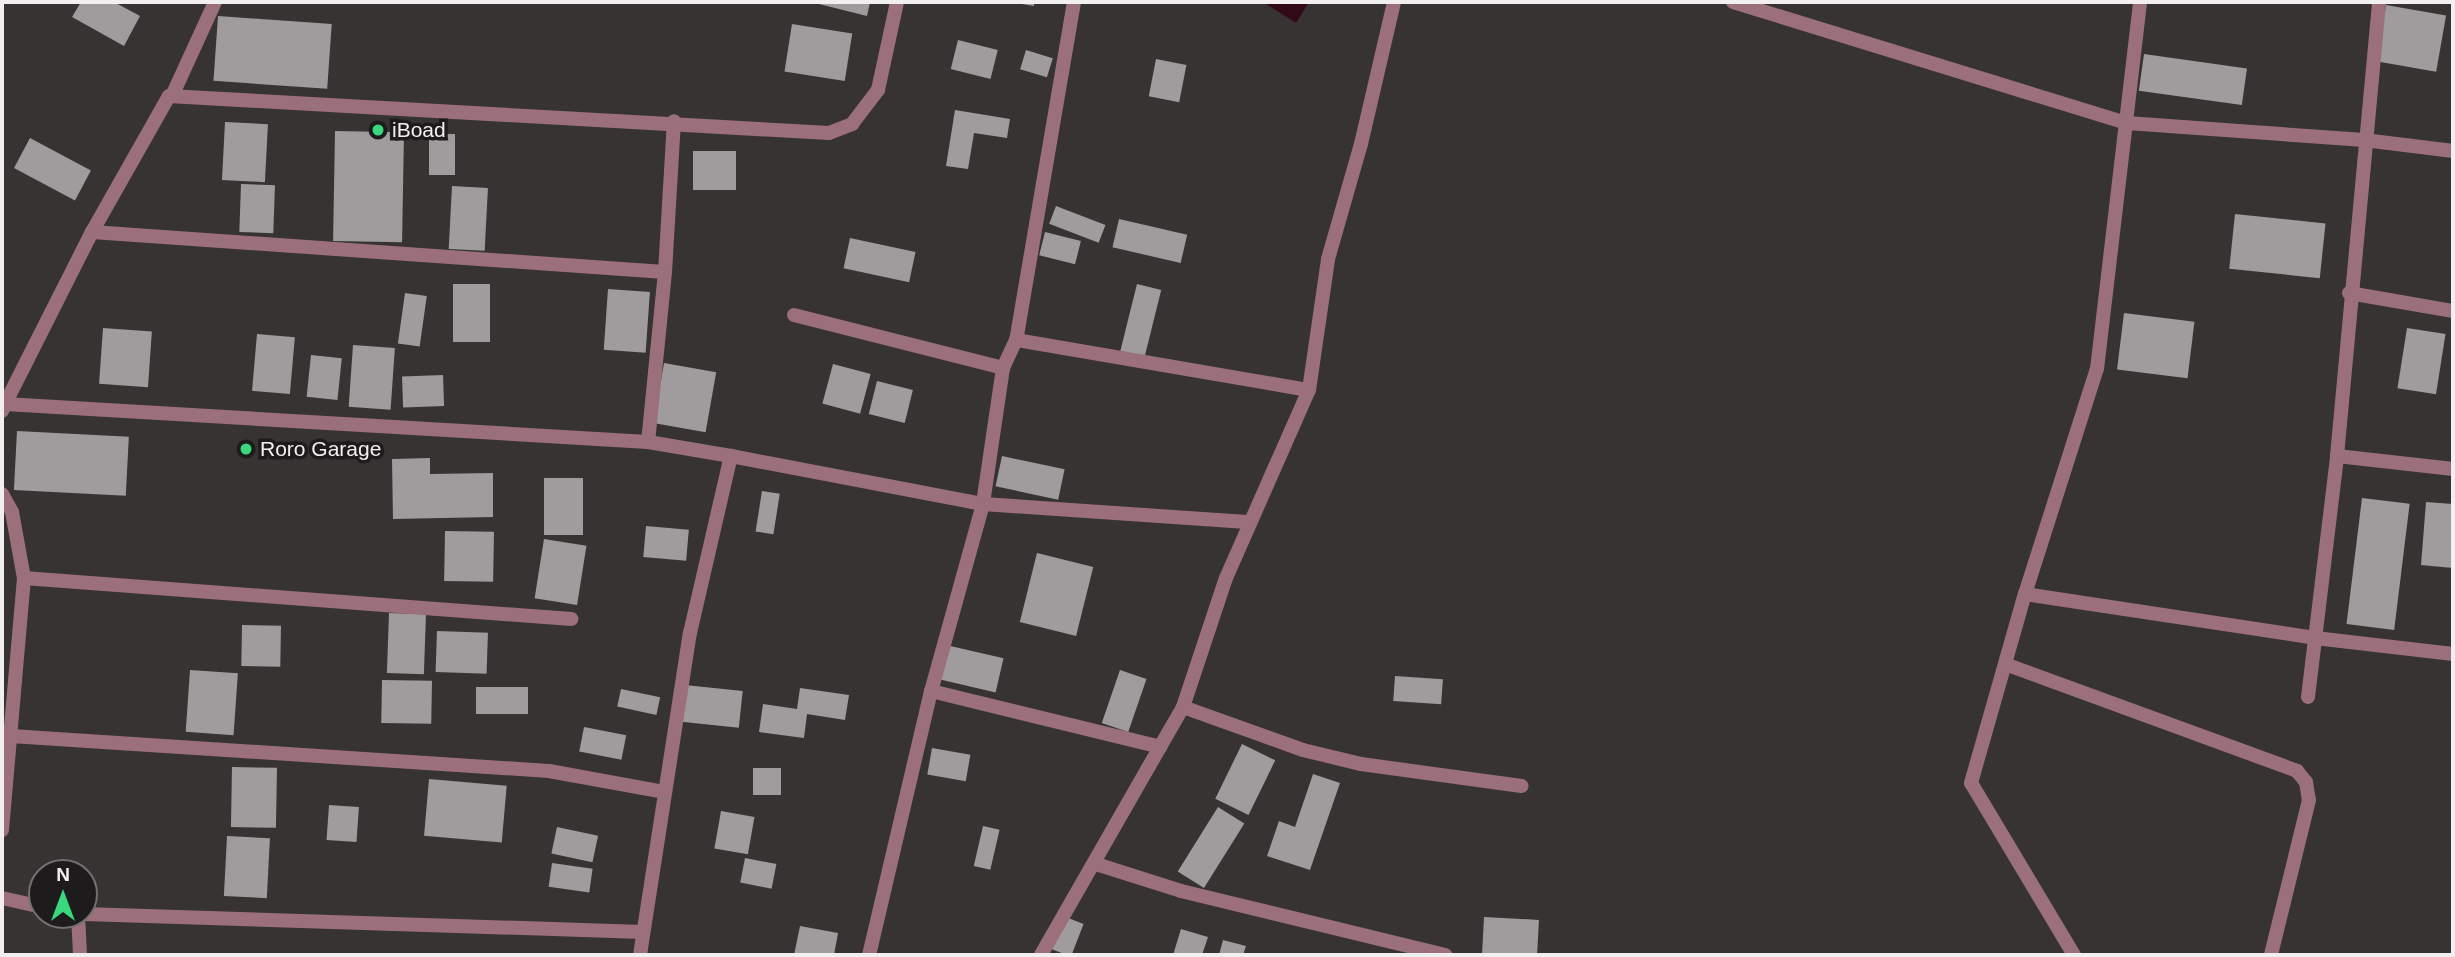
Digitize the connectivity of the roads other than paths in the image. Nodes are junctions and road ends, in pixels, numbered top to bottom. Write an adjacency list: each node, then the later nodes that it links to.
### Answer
1 (215, 2): 8 (street)
2 (897, 2): 9 (street)
3 (1074, 2): 18 (street)
4 (1394, 2): 20 (street)
5 (1733, 2): 10 (street)
6 (2140, 2): 10 (street)
7 (2379, 2): 11 (street)
8 (172, 96): 9 (street); 13 (street)
9 (674, 121): 14 (street)
10 (2127, 123): 11 (street); 30 (street)
11 (2364, 140): 12 (street); 15 (street)
12 (2453, 151)
13 (92, 233): 14 (street); 21 (street)
14 (665, 272): 22 (street)
15 (2349, 293): 16 (street); 24 (street)
16 (2453, 311)
17 (794, 315): 19 (street)
18 (1016, 340): 19 (street); 20 (street)
19 (1003, 368): 27 (street)
20 (1308, 390): 28 (street)
21 (4, 408): 22 (street)
22 (648, 443): 23 (street)
23 (731, 456): 27 (street); 41 (street)
24 (2337, 456): 25 (street); 32 (street)
25 (2453, 469)
26 (2, 494): 29 (street)
27 (984, 504): 28 (street); 35 (street)
28 (1250, 522): 37 (street)
29 (24, 578): 31 (street); 38 (street)
30 (2025, 594): 32 (street); 34 (street)
31 (571, 619)
32 (2315, 638): 33 (street); 36 (street)
33 (2453, 654)
34 (2005, 664): 54 (street); 55 (street)
35 (931, 691): 39 (street); 51 (street)
36 (2308, 696)
37 (1183, 707): 39 (street); 40 (street)
38 (11, 736): 41 (street); 42 (street)
39 (1160, 747): 43 (street)
40 (1521, 786)
41 (666, 792): 48 (street)
42 (2, 830)
43 (1096, 864): 52 (street); 53 (street)
44 (2, 898): 45 (street)
45 (28, 904)
46 (98, 915): 48 (street)
47 (79, 929): 49 (street)
48 (643, 932): 50 (street)
49 (80, 955)
50 (640, 955)
51 (869, 955)
52 (1041, 955)
53 (1445, 955)
54 (2074, 955)
55 (2271, 955)

